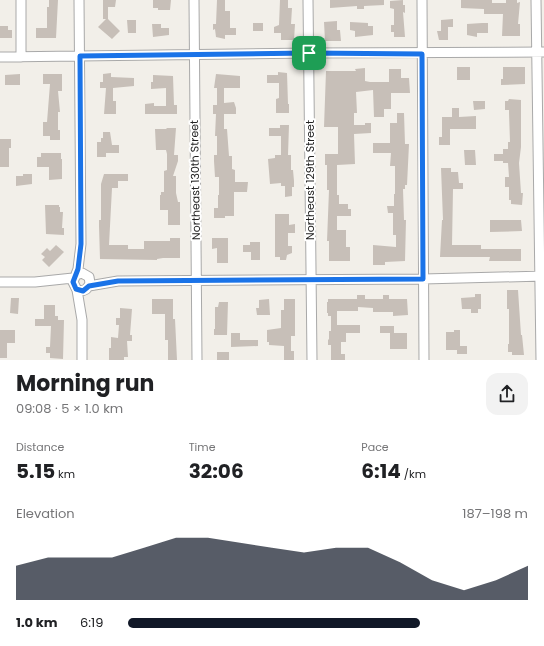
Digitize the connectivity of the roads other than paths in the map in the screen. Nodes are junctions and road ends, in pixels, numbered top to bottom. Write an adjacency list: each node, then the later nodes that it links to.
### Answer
1 (21, 0): 13 (street)
2 (79, 0): 11 (street)
3 (194, 0): 10 (street, Northeast 130th Street)
4 (308, 0): 8 (street, Northeast 129th Street)
5 (422, 0): 9 (street)
6 (536, 0): 7 (street)
7 (540, 52): 9 (street); 14 (street)
8 (309, 53): 9 (street); 10 (street); 16 (street, Northeast 129th Street)
9 (422, 54): 17 (street)
10 (194, 55): 11 (street); 18 (street, Northeast 130th Street)
11 (80, 56): 13 (street); 20 (street)
12 (0, 57): 13 (street)
13 (21, 57)
14 (542, 236): 15 (street)
15 (542, 275): 17 (street); 25 (street)
16 (311, 279): 17 (street); 18 (street); 23 (street, Northeast 129th Street)
17 (423, 279): 24 (street)
18 (197, 281): 20 (street); 22 (street, Northeast 130th Street)
19 (0, 282): 20 (street)
20 (82, 282): 21 (street)
21 (82, 360)
22 (197, 360)
23 (312, 360)
24 (424, 360)
25 (541, 360)

